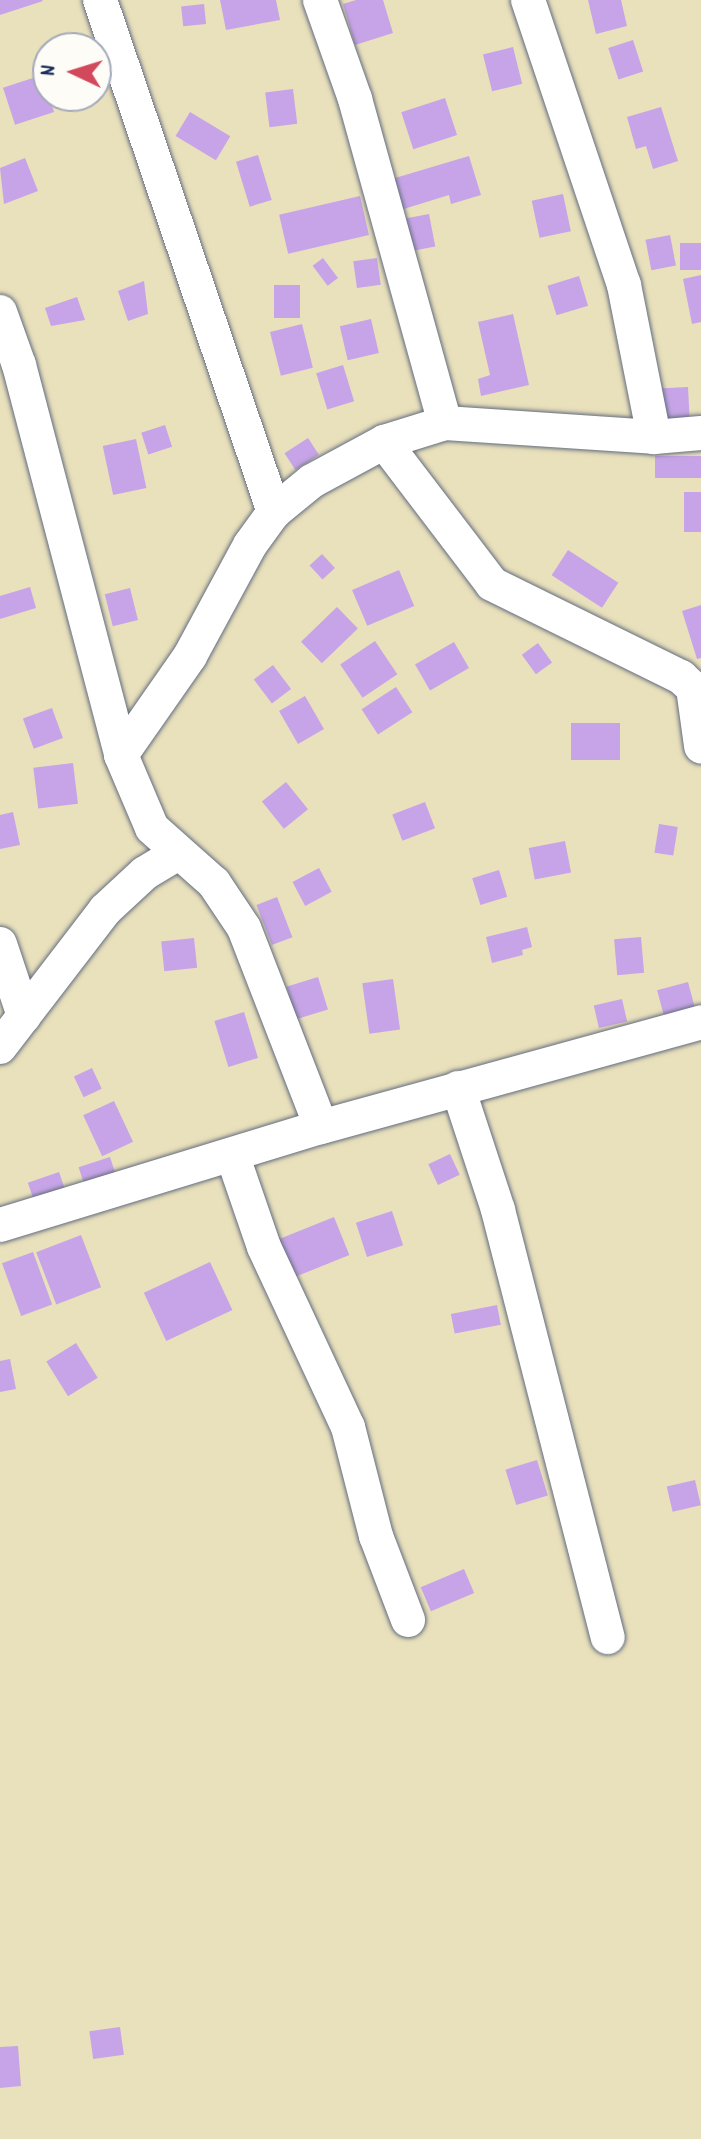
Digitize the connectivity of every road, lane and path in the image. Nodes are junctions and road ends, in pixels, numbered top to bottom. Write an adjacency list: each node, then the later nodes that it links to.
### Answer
1 (100, 0): 9 (street)
2 (320, 0): 5 (street)
3 (528, 0): 7 (street)
4 (0, 312): 11 (street)
5 (445, 423): 7 (street); 8 (street)
6 (701, 433): 7 (street)
7 (654, 437)
8 (384, 442): 9 (street); 10 (street)
9 (274, 512): 11 (street)
10 (701, 746)
11 (121, 755): 12 (street)
12 (177, 854): 14 (street); 18 (street)
13 (0, 944): 14 (street)
14 (24, 1016): 16 (street)
15 (701, 1022): 17 (street)
16 (0, 1047)
17 (458, 1088): 18 (street); 22 (street)
18 (321, 1127): 19 (street)
19 (233, 1157): 20 (street); 21 (street)
20 (0, 1225)
21 (408, 1620)
22 (608, 1637)

